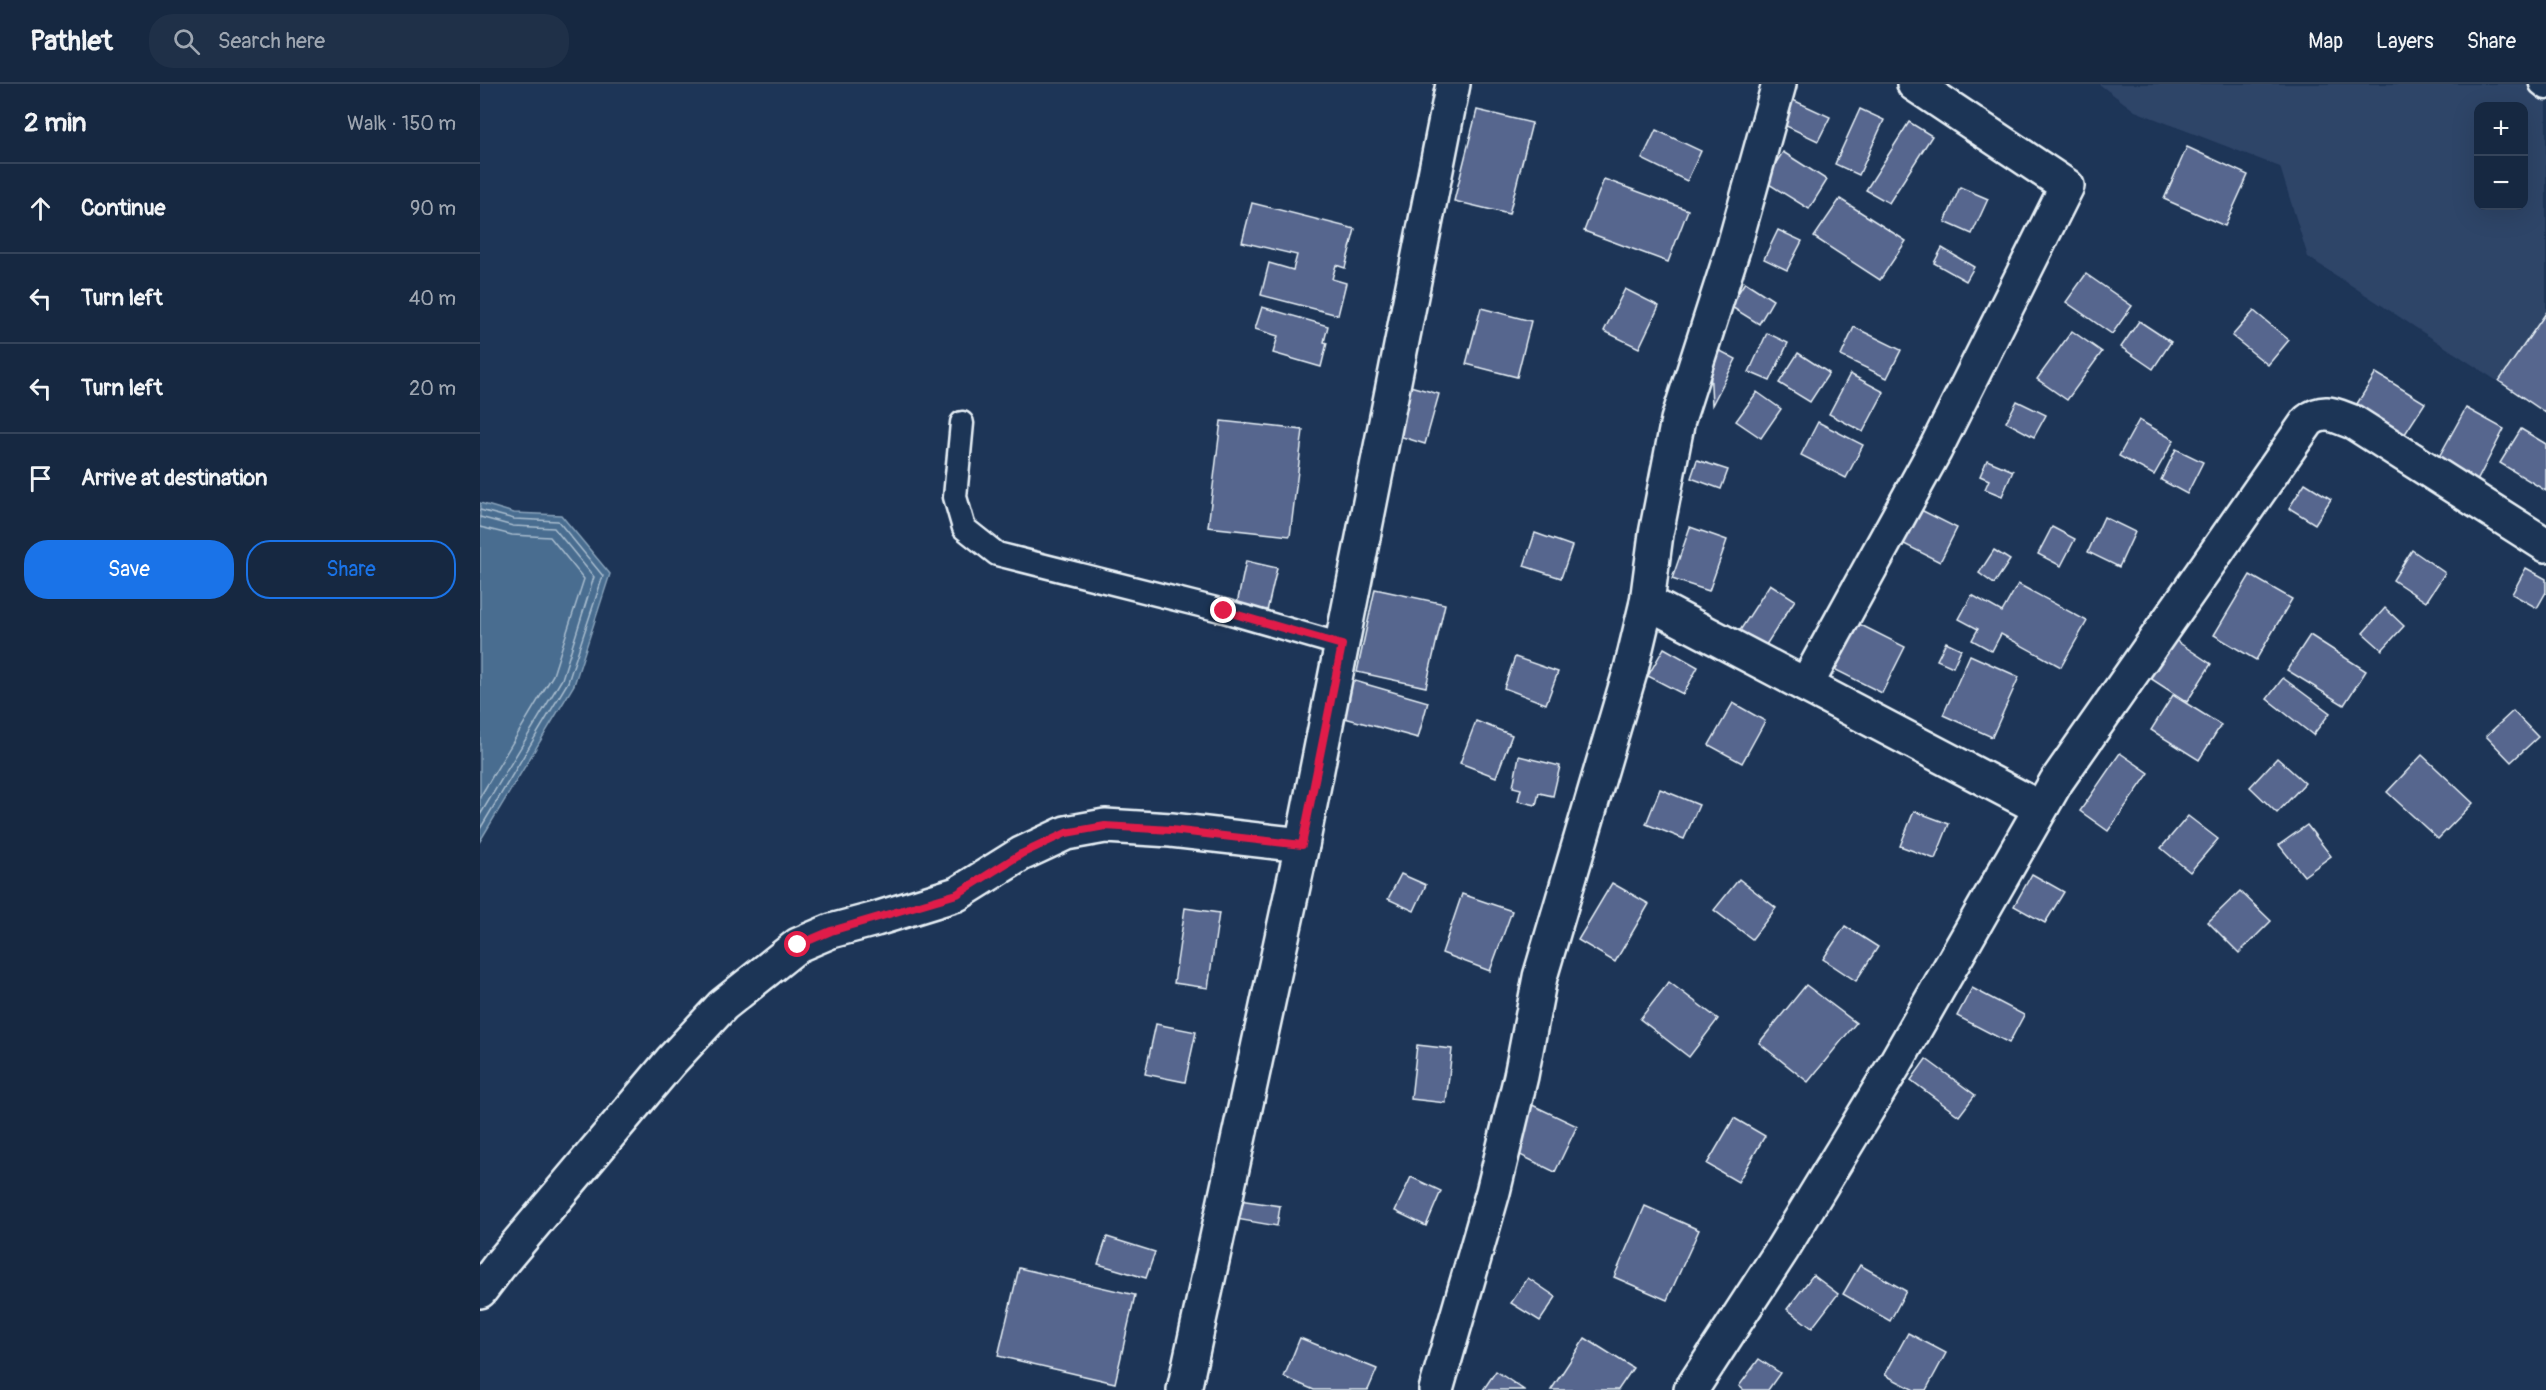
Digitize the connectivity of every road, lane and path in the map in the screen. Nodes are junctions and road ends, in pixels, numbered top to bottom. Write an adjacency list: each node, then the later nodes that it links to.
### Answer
1 (1453, 84): 9 (street)
2 (1779, 84): 8 (street)
3 (1914, 84): 10 (street)
4 (2541, 84): 5 (lane)
5 (2546, 88)
6 (962, 423): 9 (lane)
7 (2546, 545): 11 (street)
8 (1647, 602): 10 (street); 15 (street)
9 (1342, 645): 12 (street)
10 (1806, 685): 11 (street)
11 (2040, 808): 16 (street)
12 (1302, 845): 13 (street); 14 (street)
13 (480, 1291)
14 (1184, 1390)
15 (1436, 1390)
16 (1691, 1390)

